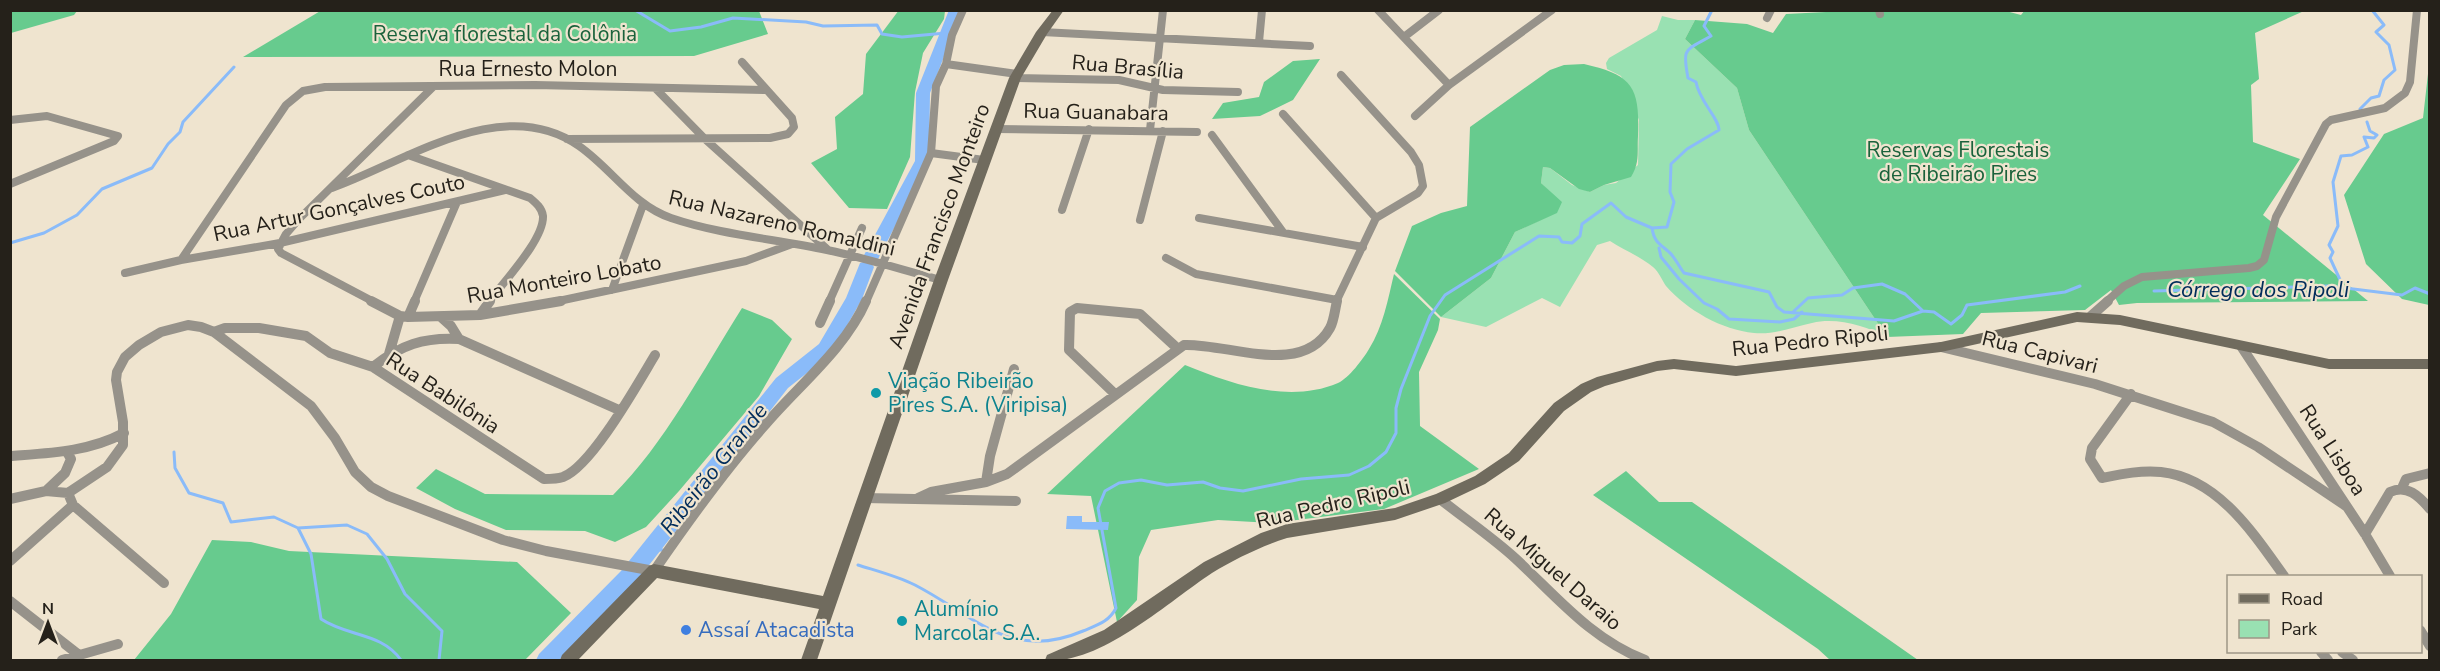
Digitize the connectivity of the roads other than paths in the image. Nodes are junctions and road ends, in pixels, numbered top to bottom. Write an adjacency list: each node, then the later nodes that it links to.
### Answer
1 (963, 10): 16 (street)
2 (1059, 10): 10 (street, Avenida Francisco Monteiro)
3 (1066, 10): 10 (street, Avenida Francisco Monteiro)
4 (1163, 10): 12 (street)
5 (1262, 10): 13 (street)
6 (1378, 10): 11 (street)
7 (1439, 10): 11 (street)
8 (1552, 10): 19 (street)
9 (2417, 10): 63 (street)
10 (1045, 33): 12 (street); 18 (street, Avenida Francisco Monteiro)
11 (1404, 37): 19 (street)
12 (1160, 38): 13 (street); 21 (street)
13 (1259, 42): 14 (street)
14 (1310, 46)
15 (742, 62): 23 (street)
16 (946, 64): 18 (street, Rua Brasília); 36 (street)
17 (1341, 75): 46 (street)
18 (1016, 76): 21 (street, Rua Brasília); 28 (street, Avenida Francisco Monteiro)
19 (1449, 85): 26 (street)
20 (433, 87): 22 (street, Rua Ernesto Molon); 40 (street); 56 (street, Rua Ernesto Molon)
21 (1154, 88): 24 (street, Rua Brasília); 30 (street)
22 (656, 89): 23 (street, Rua Ernesto Molon); 34 (street)
23 (764, 90): 34 (street)
24 (1238, 92)
25 (1283, 114): 46 (street)
26 (1415, 116)
27 (10, 120): 39 (street)
28 (995, 129): 29 (street, Rua Guanabara); 38 (street, Avenida Francisco Monteiro)
29 (1089, 129): 30 (street, Rua Guanabara); 44 (street)
30 (1150, 130): 31 (street, Rua Guanabara)
31 (1163, 131): 32 (street, Rua Guanabara); 47 (street)
32 (1197, 132)
33 (1212, 135): 49 (street)
34 (705, 138): 35 (street); 53 (street)
35 (567, 139): 37 (street, Rua Nazareno Romaldini); 43 (street, Rua Nazareno Romaldini)
36 (931, 153): 38 (street); 57 (street)
37 (408, 155): 40 (street, Rua Nazareno Romaldini); 41 (street)
38 (984, 160): 59 (street, Avenida Francisco Monteiro)
39 (10, 184)
40 (330, 188): 50 (street)
41 (505, 189): 42 (street, Rua Artur Gonçalves Couto); 62 (street)
42 (457, 202): 50 (street, Rua Artur Gonçalves Couto); 64 (street)
43 (643, 205): 51 (street, Rua Nazareno Romaldini); 60 (street)
44 (1062, 210)
45 (1199, 218): 49 (street)
46 (1377, 218): 52 (street)
47 (1140, 220)
48 (862, 228): 54 (street)
49 (1283, 232): 52 (street)
50 (280, 243): 56 (street, Rua Artur Gonçalves Couto); 64 (street, Rua Monteiro Lobato)
51 (792, 244): 53 (street, Rua Nazareno Romaldini); 60 (street, Rua Monteiro Lobato)
52 (1363, 247): 61 (street)
53 (828, 250): 54 (street, Rua Nazareno Romaldini)
54 (850, 256): 57 (street, Rua Nazareno Romaldini); 66 (street)
55 (1166, 258): 61 (street)
56 (181, 260): 58 (street, Rua Artur Gonçalves Couto)
57 (883, 264): 59 (street, Rua Nazareno Romaldini); 98 (street)
58 (125, 273)
59 (940, 280): 88 (street, Avenida Francisco Monteiro)
60 (612, 290): 62 (street, Rua Monteiro Lobato)
61 (1337, 300): 71 (street)
62 (480, 315): 65 (street, Rua Monteiro Lobato)
63 (2091, 316): 69 (street, Rua Pedro Ripoli); 70 (street, Rua Pedro Ripoli)
64 (404, 317): 65 (street, Rua Monteiro Lobato); 72 (street)
65 (441, 317): 68 (street)
66 (820, 323)
67 (214, 332): 75 (street, Rua Babilônia); 80 (street); 98 (street)
68 (459, 339): 72 (street); 79 (street)
69 (2241, 346): 74 (street, Rua Pedro Ripoli); 94 (street, Rua Lisboa)
70 (1941, 347): 78 (street, Rua Capivari); 90 (street, Rua Pedro Ripoli)
71 (1177, 348): 77 (street); 77 (street)
72 (389, 354): 75 (street)
73 (656, 355): 79 (street)
74 (2430, 364)
75 (373, 367): 79 (street, Rua Babilônia)
76 (1014, 369): 84 (street)
77 (1115, 394): 84 (street)
78 (2131, 394): 94 (street, Rua Capivari); 99 (street)
79 (619, 410)
80 (124, 433): 81 (street); 87 (street)
81 (67, 452): 82 (street); 86 (street)
82 (10, 456)
83 (2430, 472): 85 (street)
84 (986, 482): 91 (street)
85 (2402, 488): 95 (street); 96 (street)
86 (46, 491): 87 (street); 89 (street)
87 (68, 493): 93 (street)
88 (864, 498): 91 (street); 103 (street, Avenida Francisco Monteiro)
89 (10, 499)
90 (1440, 499): 111 (street, Rua Pedro Ripoli); 112 (street, Rua Miguel Daraio)
91 (915, 500): 92 (street)
92 (1016, 501)
93 (73, 505): 97 (street); 101 (street)
94 (2346, 506): 96 (street, Rua Lisboa)
95 (2430, 509)
96 (2365, 534): 100 (street, Rua Lisboa)
97 (10, 561)
98 (650, 570): 103 (street); 109 (street)
99 (2283, 575)
100 (2389, 575)
101 (164, 583)
102 (10, 601): 107 (street)
103 (828, 604): 110 (street, Avenida Francisco Monteiro)
104 (2422, 632): 106 (street)
105 (118, 644): 107 (street)
106 (2430, 646)
107 (79, 655): 108 (street)
108 (62, 660)
109 (568, 660)
110 (808, 660)
111 (1053, 660)
112 (1646, 660)

